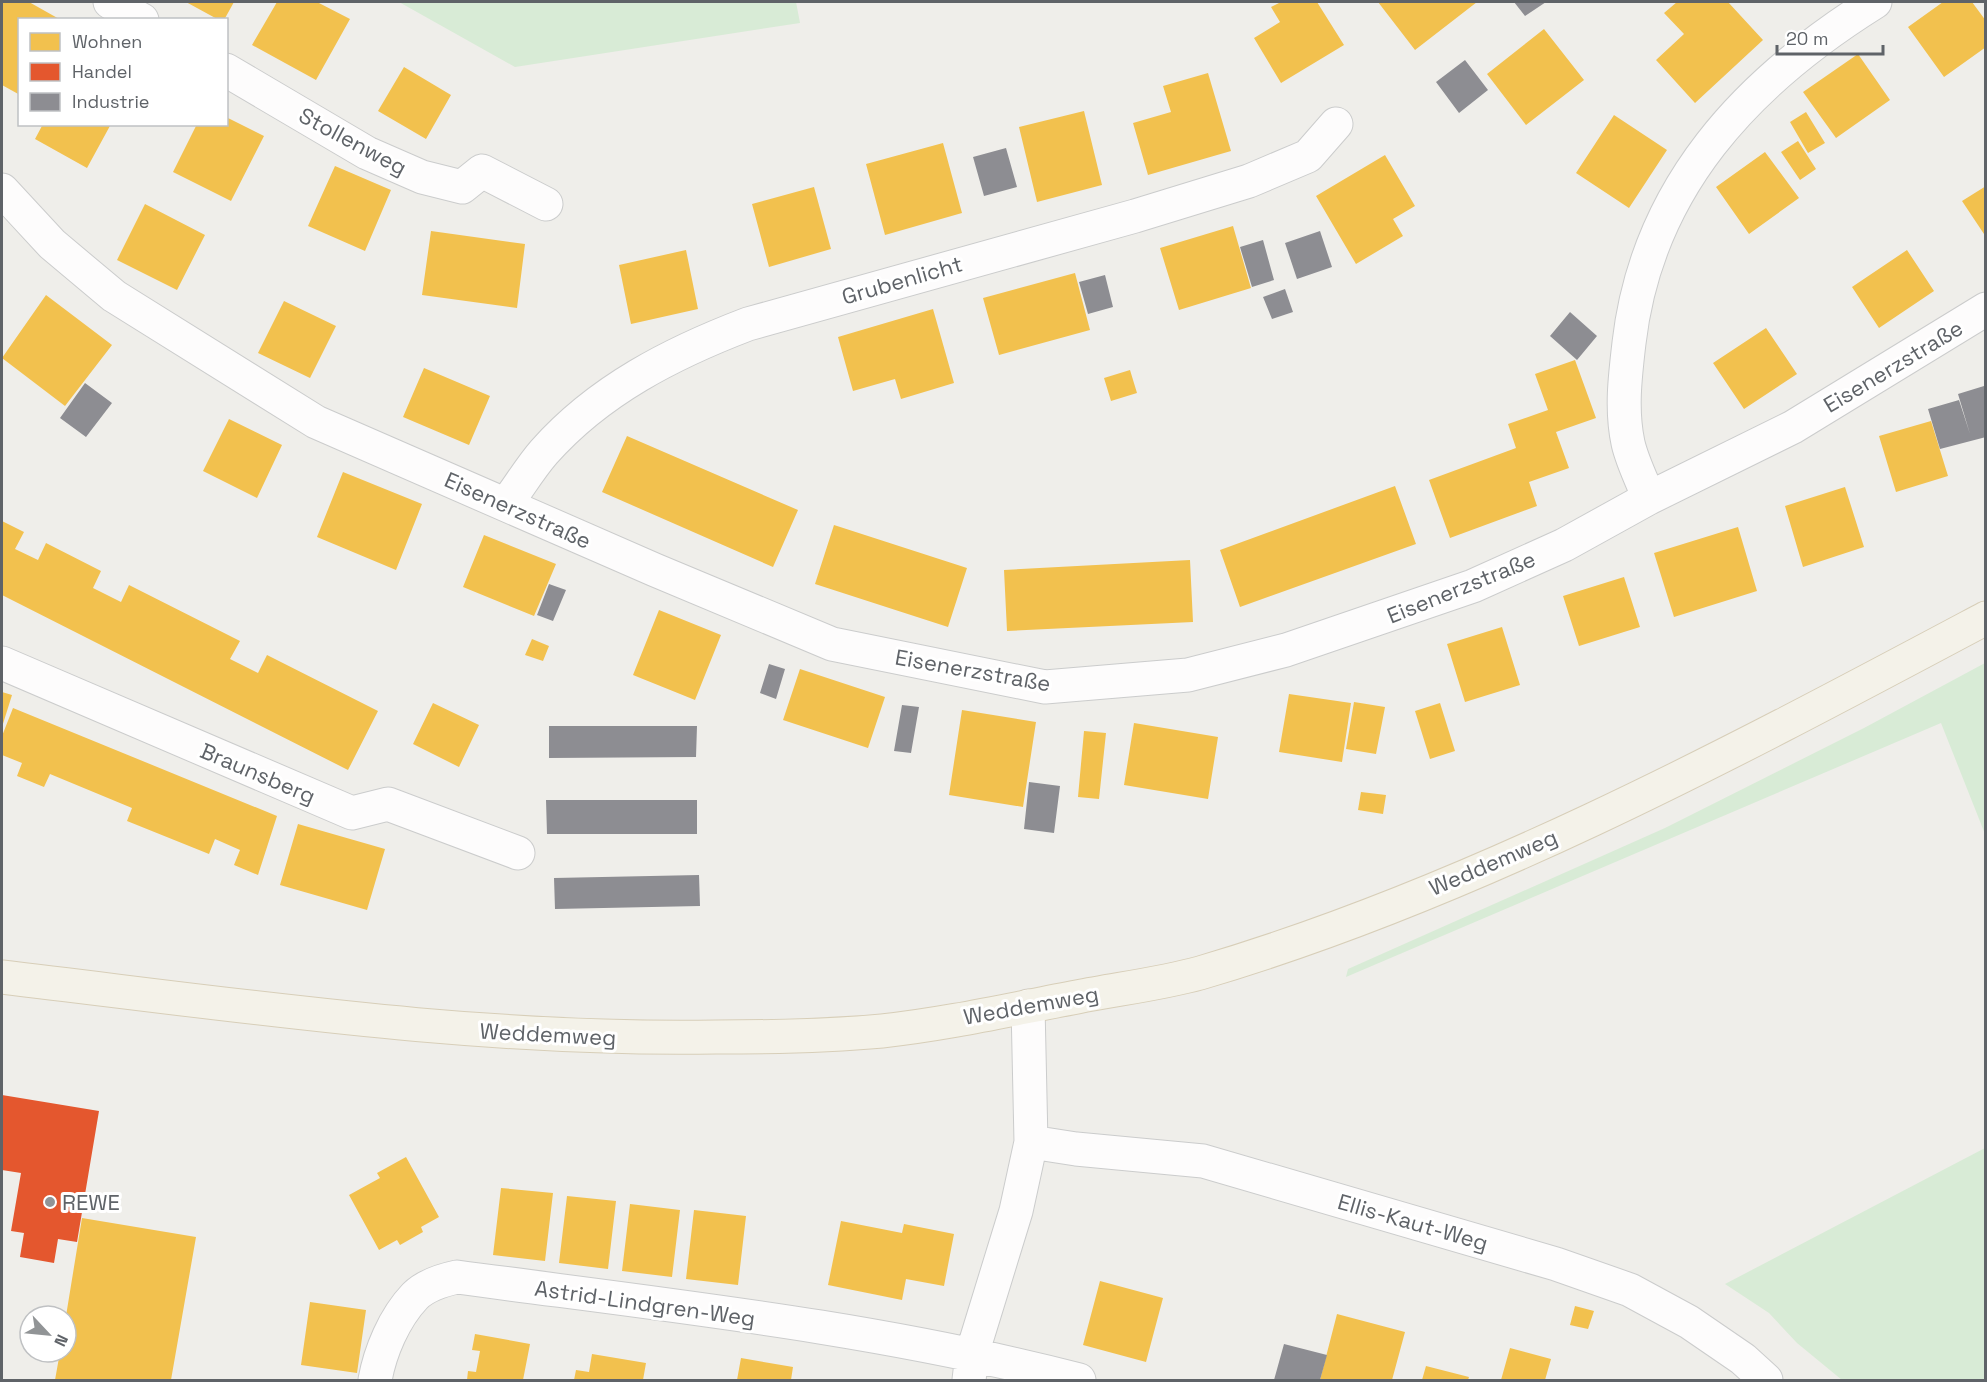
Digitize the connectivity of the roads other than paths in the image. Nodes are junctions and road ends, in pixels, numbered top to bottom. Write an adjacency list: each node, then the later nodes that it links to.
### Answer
1 (110, 2): 3 (street)
2 (1875, 2): 9 (street)
3 (138, 18)
4 (228, 71): 7 (street, Stollenweg)
5 (1336, 124): 10 (street, Grubenlicht)
6 (2, 190): 10 (street, Eisenerzstraße)
7 (546, 204)
8 (1986, 309): 9 (street, Eisenerzstraße)
9 (1649, 498): 10 (street, Eisenerzstraße)
10 (506, 504)
11 (1986, 618): 15 (main road, Weddemweg)
12 (2, 663): 13 (street, Braunsberg)
13 (518, 853)
14 (2, 976): 15 (main road, Weddemweg)
15 (1028, 1006): 16 (street)
16 (1031, 1142): 17 (street); 20 (street, Ellis-Kaut-Weg)
17 (970, 1367): 18 (street, Astrid-Lindgren-Weg); 19 (street, Astrid-Lindgren-Weg)
18 (375, 1380)
19 (1079, 1380)
20 (1766, 1380)

